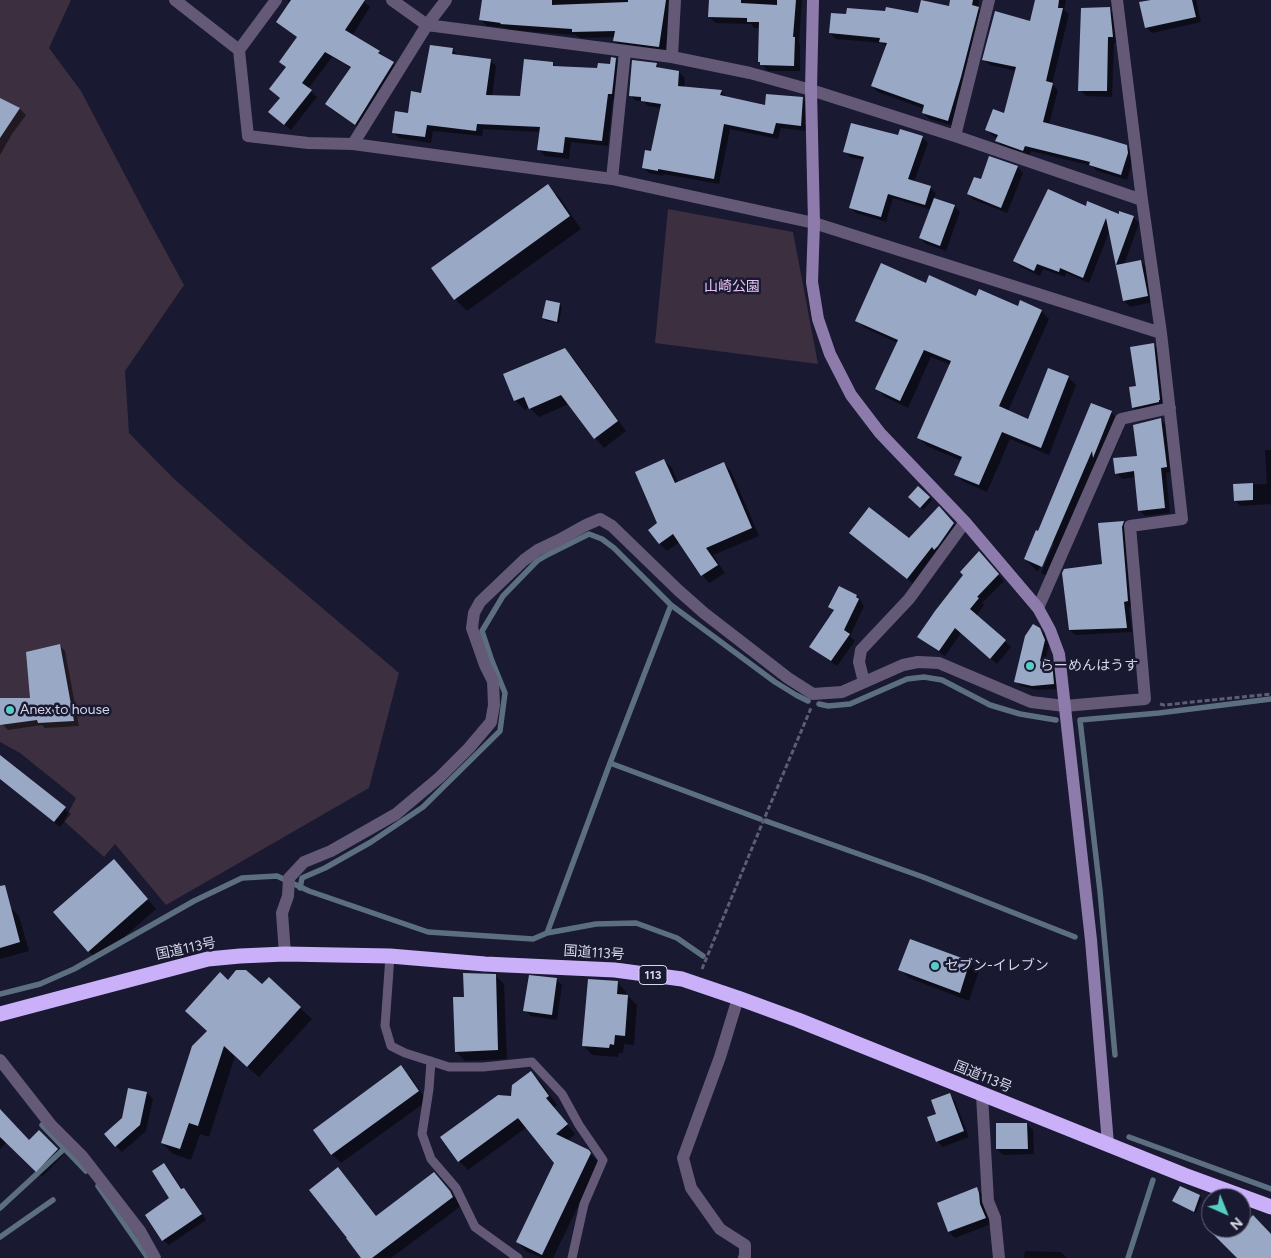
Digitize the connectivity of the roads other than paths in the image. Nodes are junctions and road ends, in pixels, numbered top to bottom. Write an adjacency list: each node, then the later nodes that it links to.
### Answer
1 (175, 0): 10 (street)
2 (276, 0): 10 (street)
3 (392, 0): 9 (street)
4 (446, 0): 9 (street)
5 (675, 0): 12 (street)
6 (813, 0): 13 (street)
7 (988, 0): 14 (street)
8 (1117, 0): 17 (street)
9 (427, 25): 11 (street); 15 (street)
10 (239, 50): 15 (street)
11 (625, 51): 12 (street); 16 (street)
12 (672, 57): 13 (street)
13 (811, 90): 14 (street); 18 (street)
14 (955, 136): 17 (street)
15 (354, 144): 16 (street)
16 (612, 179): 18 (street)
17 (1142, 200): 19 (street)
18 (814, 223): 19 (street); 21 (street)
19 (1161, 333): 20 (street)
20 (1170, 408): 22 (street); 24 (street)
21 (965, 522): 22 (street); 23 (street)
22 (1038, 608): 24 (street)
23 (864, 682): 24 (street); 25 (street)
24 (1065, 706): 32 (street)
25 (285, 954): 26 (highway, 国道113号 / 113); 28 (highway, 国道113号 / 113)
26 (390, 956): 27 (highway, 国道113号 / 113); 30 (lane)
27 (738, 998): 31 (highway, 国道113号 / 113); 37 (street)
28 (0, 1014)
29 (0, 1060): 34 (street)
30 (431, 1060): 35 (lane); 36 (lane)
31 (982, 1095): 32 (highway, 国道113号 / 113); 38 (street)
32 (1108, 1144): 33 (highway, 国道113号 / 113)
33 (1271, 1206)
34 (155, 1258)
35 (518, 1258)
36 (572, 1258)
37 (744, 1258)
38 (999, 1258)

